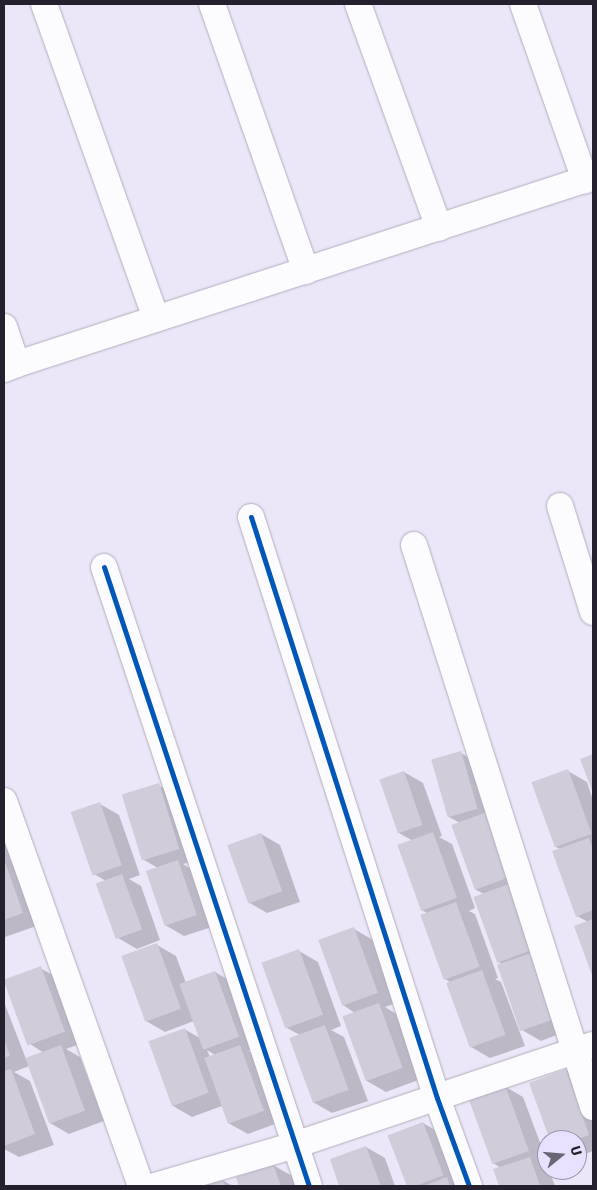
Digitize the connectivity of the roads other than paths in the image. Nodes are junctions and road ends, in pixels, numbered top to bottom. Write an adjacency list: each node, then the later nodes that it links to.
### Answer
1 (44, 4): 8 (street)
2 (212, 4): 7 (street)
3 (358, 4): 6 (street)
4 (523, 4): 5 (street)
5 (589, 179): 6 (street)
6 (439, 228): 7 (street)
7 (306, 271): 8 (street)
8 (156, 319): 10 (street)
9 (4, 327): 10 (street)
10 (10, 366)
11 (560, 506): 15 (street)
12 (251, 517): 18 (street)
13 (414, 545): 17 (street)
14 (104, 567): 20 (street)
15 (593, 612)
16 (4, 801): 21 (street)
17 (584, 1048): 18 (street); 19 (street)
18 (437, 1098): 20 (street); 24 (street)
19 (593, 1107)
20 (295, 1145): 22 (street); 23 (street)
21 (141, 1186)
22 (155, 1186)
23 (310, 1186)
24 (469, 1186)

